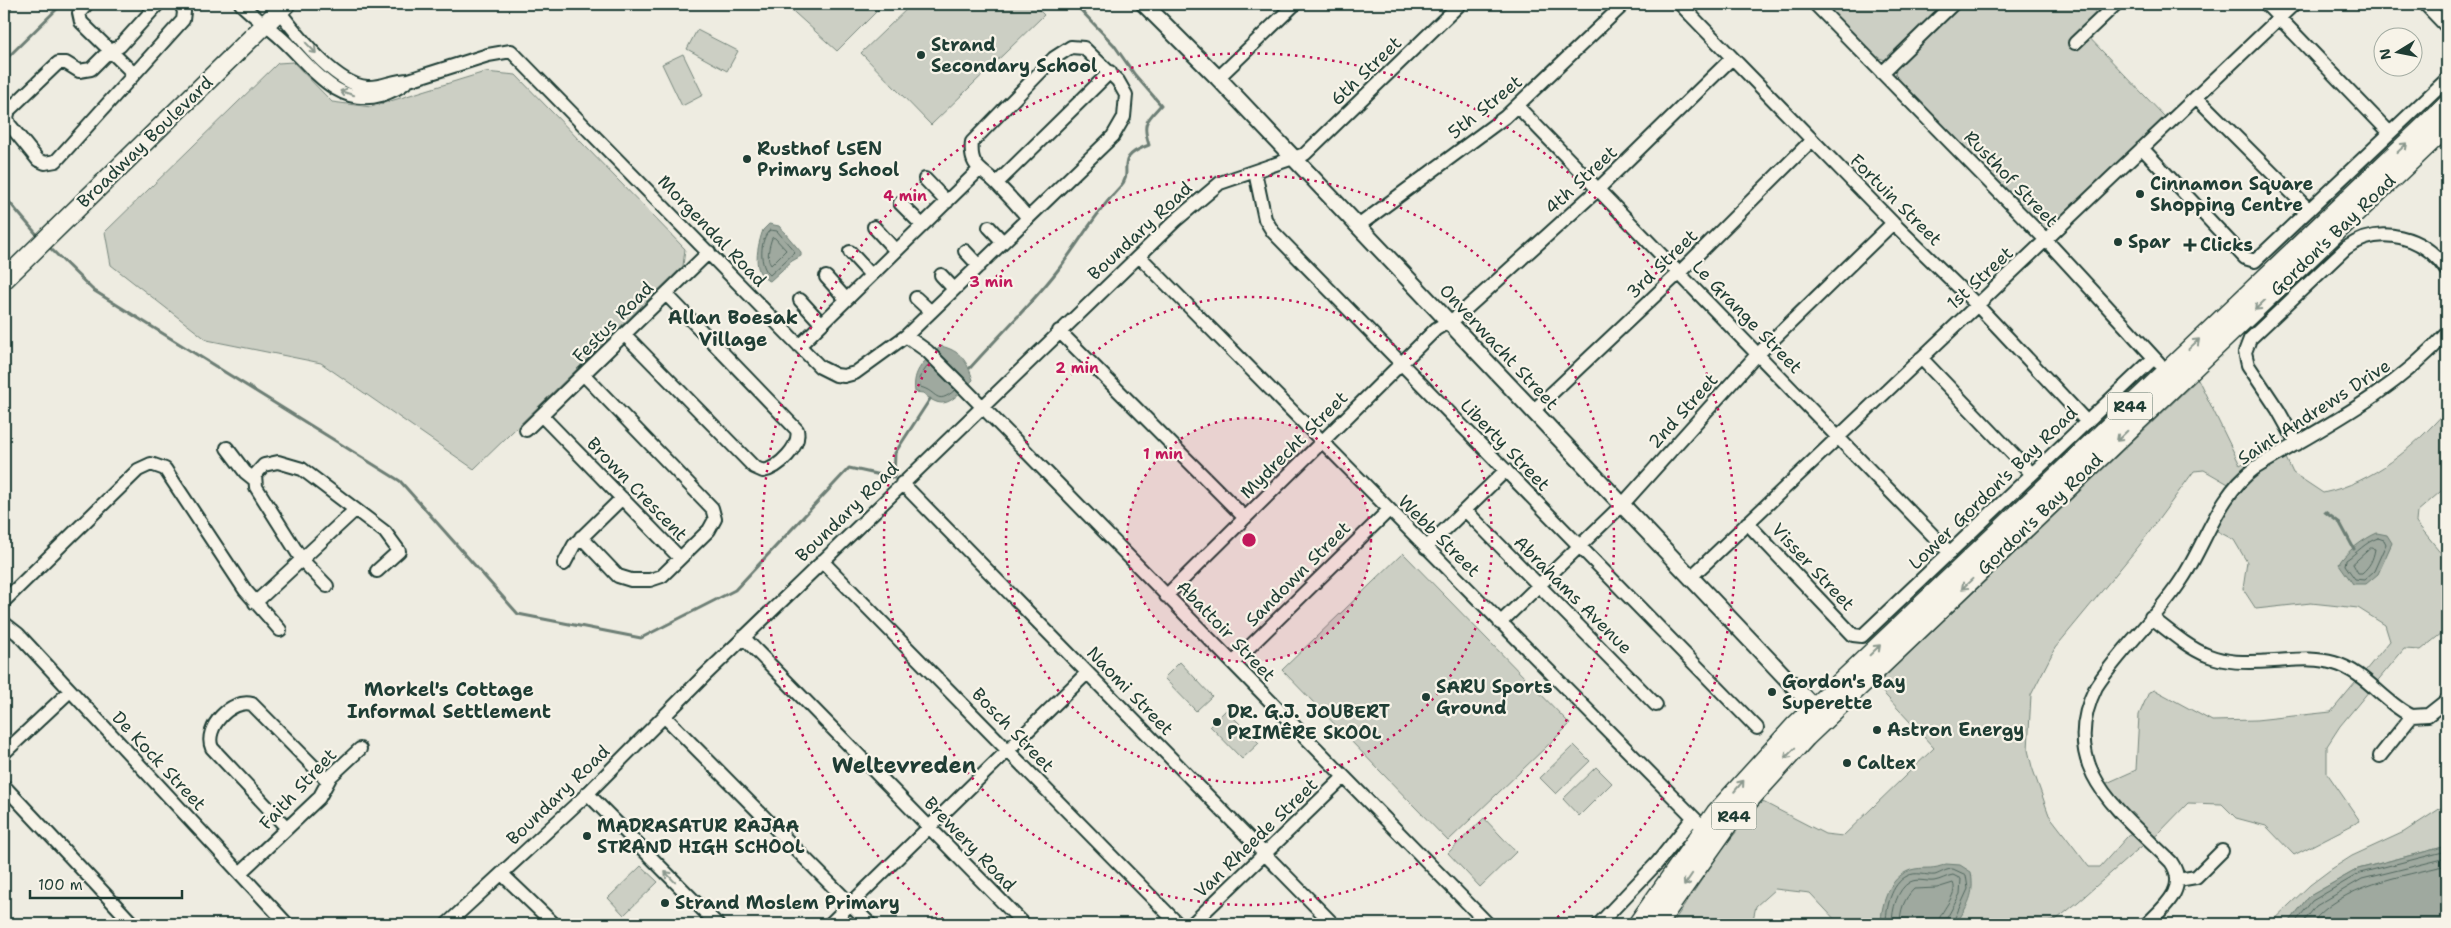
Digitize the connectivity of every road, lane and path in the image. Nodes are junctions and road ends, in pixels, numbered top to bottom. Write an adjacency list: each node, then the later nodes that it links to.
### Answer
1 (158, 4): 21 (street)
2 (181, 4): 25 (street)
3 (241, 4): 18 (street, Morgendal Road)
4 (1144, 4): 26 (street, Onverwacht Street)
5 (1295, 4): 26 (street)
6 (1460, 4): 36 (street, 6th Street)
7 (1624, 4): 31 (street, 5th Street)
8 (1680, 4): 22 (street, Fortuin Street)
9 (1815, 4): 24 (street, Rusthof Street)
10 (1953, 4): 24 (street)
11 (2116, 4): 20 (street)
12 (2266, 4): 17 (street)
13 (2294, 4): 17 (street, 1st Street)
14 (2425, 4): 19 (street)
15 (84, 5): 21 (street)
16 (279, 6): 18 (main road, Broadway Boulevard); 28 (street, Morgendal Road, one-way to 28)
17 (2279, 18): 29 (street, 1st Street); 33 (street)
18 (265, 26): 28 (street, Morgendal Road, one-way to 18); 64 (main road, Broadway Boulevard)
19 (2447, 27)
20 (2075, 43)
21 (111, 52): 25 (street); 25 (street)
22 (1732, 58): 34 (street, Fortuin Street); 41 (street, 4th Street)
23 (1110, 72): 37 (street, Morgendal Road); 40 (street); 45 (street, Morgendal Road)
24 (1882, 72): 51 (street, Rusthof Street)
25 (134, 74)
26 (1218, 78): 36 (street, Onverwacht Street)
27 (2447, 79): 33 (street)
28 (409, 80): 55 (street, Morgendal Road)
29 (2196, 97): 35 (street, 1st Street); 44 (street)
30 (2447, 105): 82 (main road, Gordon's Bay Road / R44, one-way to 30)
31 (1518, 107): 41 (street, Le Grange Street); 48 (street, 5th Street)
32 (2447, 126): 82 (main road, Gordon's Bay Road / R44, one-way to 82)
33 (2390, 133): 44 (street)
34 (1812, 140): 46 (street, Fortuin Street); 60 (street, 3rd Street)
35 (2142, 148): 44 (street); 51 (street, 1st Street)
36 (1293, 158): 38 (street, Boundary Road); 48 (street, Onverwacht Street)
37 (979, 170): 40 (street); 42 (street)
38 (1255, 172): 57 (street, Boundary Road); 81 (street, Liberty Street)
39 (925, 179): 42 (street)
40 (997, 183): 45 (street)
41 (1598, 189): 60 (street, Le Grange Street); 72 (street, 4th Street)
42 (947, 202): 47 (street)
43 (900, 203): 47 (street)
44 (2309, 210)
45 (1028, 218): 52 (street, Morgendal Road)
46 (1893, 223): 70 (street, Fortuin Street); 79 (street, 2nd Street)
47 (922, 226): 53 (street)
48 (1358, 226): 72 (street, Onverwacht Street)
49 (989, 227): 52 (street)
50 (874, 228): 53 (street)
51 (2046, 240): 70 (street, 1st Street); 82 (street, Rusthof Street)
52 (1003, 242): 58 (street, Morgendal Road)
53 (896, 251): 61 (street)
54 (965, 251): 58 (street)
55 (709, 252): 66 (street, Festus Road); 78 (street, Morgendal Road)
56 (850, 252): 61 (street)
57 (1139, 256): 74 (street, Boundary Road); 90 (street, Webb Street)
58 (979, 266): 65 (street, Morgendal Road)
59 (2447, 270): 91 (street)
60 (1679, 272): 79 (street, Le Grange Street); 85 (street, 3rd Street)
61 (872, 274): 68 (street)
62 (940, 275): 65 (street)
63 (826, 277): 68 (street)
64 (4, 280)
65 (954, 289): 71 (street, Morgendal Road)
66 (666, 294): 76 (street, Festus Road); 76 (street)
67 (916, 298): 71 (street)
68 (846, 299): 73 (street)
69 (800, 300): 73 (street)
70 (1977, 305): 80 (street, 1st Street); 87 (street, Fortuin Street)
71 (931, 312): 77 (street, Morgendal Road)
72 (1448, 322): 81 (street, Mydrecht Street); 85 (street, Onverwacht Street)
73 (821, 323): 78 (street)
74 (1059, 331): 84 (street, Boundary Road); 102 (street)
75 (2447, 333): 91 (street, Saint Andrews Drive)
76 (625, 335): 83 (street, Festus Road)
77 (906, 336): 78 (street, Morgendal Road); 84 (street)
78 (799, 346)
79 (1759, 354): 89 (street, Le Grange Street); 98 (street, 2nd Street)
80 (1921, 358): 89 (street, 1st Street); 94 (street)
81 (1401, 364): 90 (street, Mydrecht Street); 93 (street, Liberty Street)
82 (2166, 371): 87 (street, Lower Gordon's Bay Road); 130 (main road, Gordon's Bay Road / R44)
83 (584, 375): 86 (street, Festus Road); 108 (street, Brown Crescent)
84 (981, 406): 96 (street, Boundary Road); 116 (street, Abattoir Street)
85 (1534, 411): 98 (street, Onverwacht Street)
86 (542, 416): 88 (street, Festus Road); 97 (street, Brown Crescent)
87 (2087, 422): 94 (street, Lower Gordon's Bay Road)
88 (526, 430)
89 (1839, 436): 103 (street, 1st Street); 107 (street, Le Grange Street)
90 (1322, 442): 100 (street, Webb Street); 102 (street, Mydrecht Street)
91 (2297, 444): 119 (street, Saint Andrews Drive)
92 (227, 448): 95 (street)
93 (1506, 470): 101 (street); 105 (street, Liberty Street)
94 (2032, 474): 107 (street, Lower Gordon's Bay Road)
95 (255, 480): 99 (street); 109 (street)
96 (902, 483): 110 (street, Boundary Road); 126 (street, Naomi Street)
97 (622, 498): 104 (street); 108 (street, Brown Crescent)
98 (1622, 505): 105 (street, 2nd Street); 113 (street, Onverwacht Street)
99 (355, 510): 109 (street); 112 (street)
100 (1388, 510): 106 (street, Webb Street); 125 (street, Sandown Street)
101 (1465, 510): 106 (street); 114 (street, Abrahams Avenue)
102 (1245, 518): 116 (street, Mydrecht Street)
103 (1748, 523): 113 (street, 1st Street); 123 (street, Visser Street)
104 (581, 537): 108 (street); 111 (street)
105 (1579, 546): 114 (street, 2nd Street); 133 (street, Liberty Street)
106 (1426, 548): 121 (street, Webb Street)
107 (1950, 553): 123 (street, Lower Gordon's Bay Road)
108 (680, 558)
109 (302, 560): 115 (street); 118 (street)
110 (822, 561): 124 (street, Boundary Road); 135 (street, Bosch Street)
111 (564, 564)
112 (377, 571)
113 (1691, 577): 130 (street, Onverwacht Street)
114 (1538, 585): 121 (street, 2nd Street); 129 (street, Abrahams Avenue)
115 (327, 586)
116 (1166, 596): 125 (street, Abattoir Street)
117 (4, 601): 118 (street)
118 (255, 603): 122 (street)
119 (2151, 617): 132 (street); 149 (street, Saint Andrews Drive)
120 (4, 623): 127 (street, De Kock Street)
121 (1500, 623): 144 (street, Webb Street)
122 (280, 630)
123 (1853, 635)
124 (743, 637): 131 (street, Boundary Road); 142 (street, Brewery Road)
125 (1233, 663): 138 (street, Abattoir Street)
126 (1087, 673): 135 (street); 146 (street, Naomi Street)
127 (70, 691): 136 (street); 147 (street, De Kock Street)
128 (2447, 700): 132 (street)
129 (1656, 705)
130 (1819, 713): 144 (main road, Gordon's Bay Road / R44, one-way to 130); 144 (main road, Gordon's Bay Road / R44, one-way to 144)
131 (664, 716): 141 (street, Boundary Road); 150 (street)
132 (2412, 716): 137 (street)
133 (1757, 728)
134 (360, 749): 139 (street, Faith Street)
135 (1006, 749): 142 (street); 159 (street, Bosch Street)
136 (4, 753)
137 (2380, 756)
138 (1344, 777): 146 (street, Van Rheede Street); 162 (street, Abattoir Street)
139 (328, 781): 143 (street, Faith Street); 143 (street)
140 (4, 786): 151 (street)
141 (588, 793): 148 (street, Boundary Road); 155 (street, one-way to 141)
142 (928, 826): 150 (street); 158 (street, Brewery Road)
143 (286, 828): 147 (street, Faith Street)
144 (1704, 829): 163 (street); 164 (main road, Gordon's Bay Road / R44); 165 (main road, Gordon's Bay Road / R44, one-way to 165)
145 (2222, 851): 149 (street)
146 (1264, 854): 160 (street, Van Rheede Street); 161 (street, Naomi Street)
147 (240, 873): 152 (street, De Kock Street)
148 (502, 874): 153 (street, Boundary Road); 154 (street)
149 (2178, 880): 166 (street)
150 (850, 904): 156 (street); 157 (street)
151 (133, 924)
152 (287, 924)
153 (447, 924)
154 (554, 924)
155 (716, 924)
156 (830, 924)
157 (870, 924)
158 (1024, 924)
159 (1178, 924)
160 (1192, 924)
161 (1333, 924)
162 (1488, 924)
163 (1598, 924)
164 (1638, 924)
165 (1658, 924)
166 (2147, 924)

